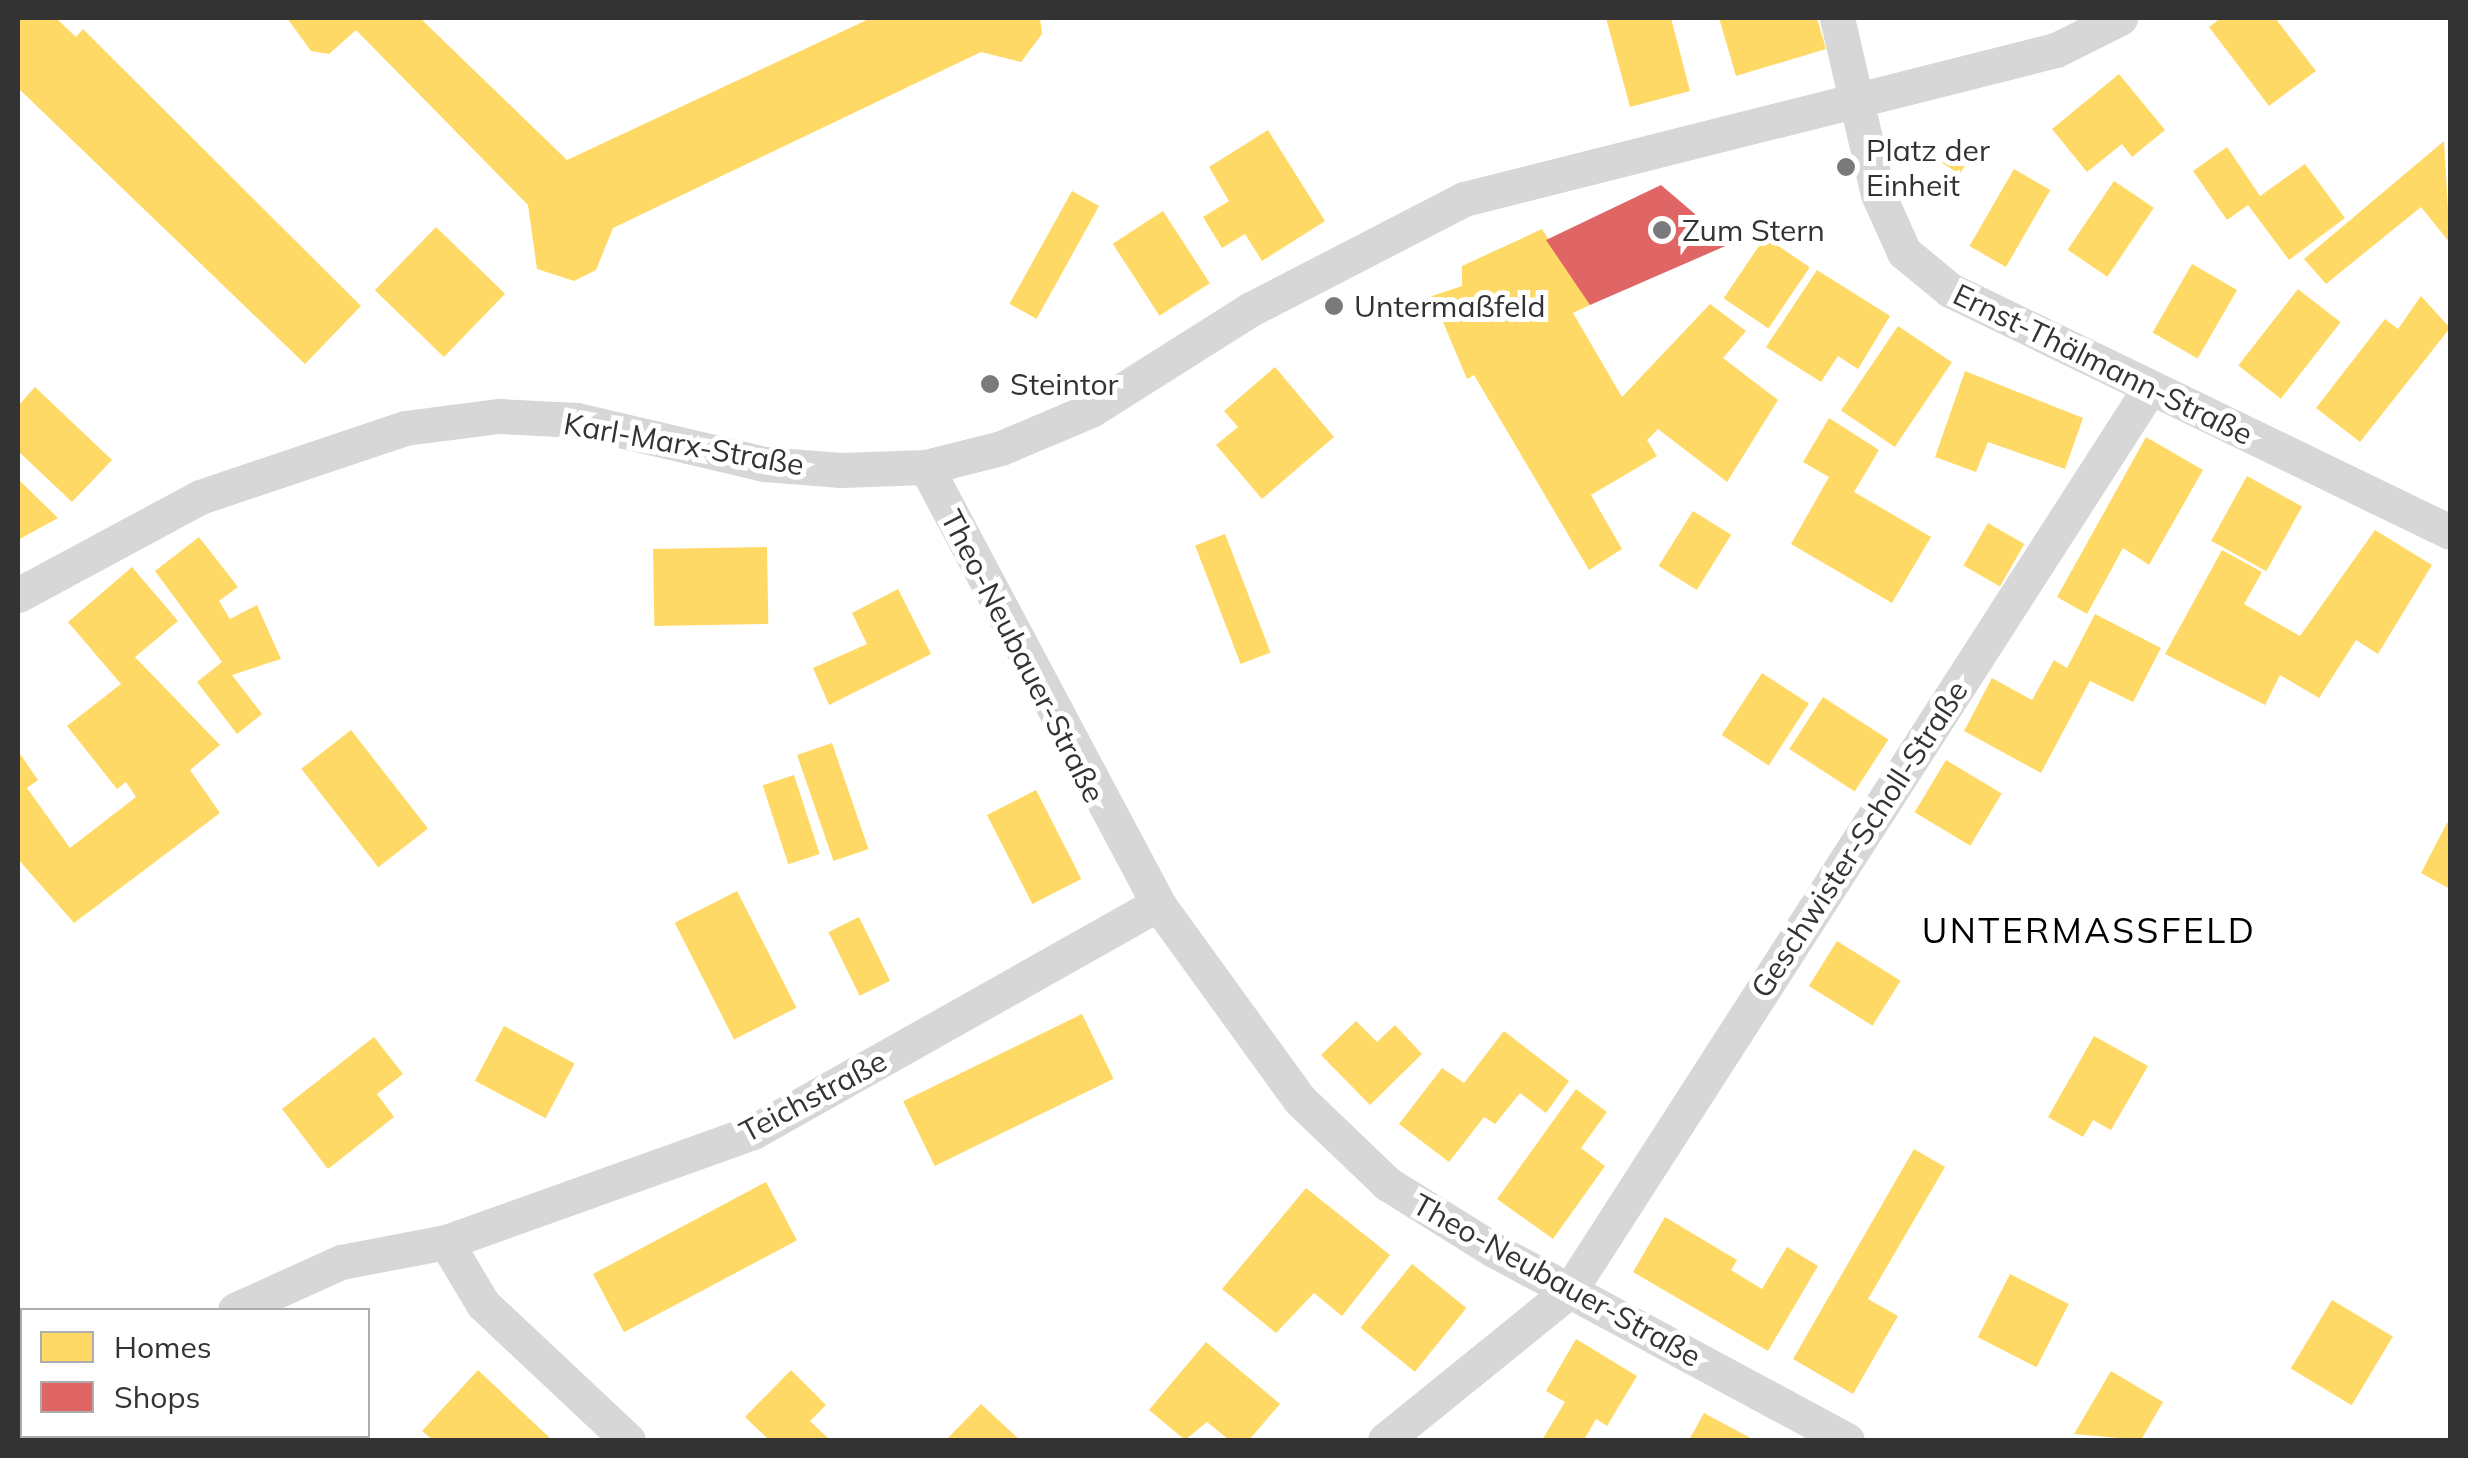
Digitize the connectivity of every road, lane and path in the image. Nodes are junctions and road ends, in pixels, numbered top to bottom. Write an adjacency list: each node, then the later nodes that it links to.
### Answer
1 (1837, 18): 3 (street, Ernst-Thälmann-Straße)
2 (2120, 18): 3 (street)
3 (1862, 102): 4 (street, Ernst-Thälmann-Straße); 5 (street, Karl-Marx-Straße)
4 (2148, 388): 6 (street, Ernst-Thälmann-Straße); 10 (street, Geschwister-Scholl-Straße)
5 (926, 467): 7 (street, Karl-Marx-Straße); 8 (street, Theo-Neubauer-Straße)
6 (2450, 532)
7 (18, 596)
8 (1158, 904): 9 (street, Teichstraße); 10 (street, Theo-Neubauer-Straße)
9 (446, 1242): 11 (street, Teichstraße); 12 (street)
10 (1570, 1290): 13 (street, Geschwister-Scholl-Straße); 14 (street, Theo-Neubauer-Straße)
11 (239, 1308)
12 (628, 1440)
13 (1385, 1440)
14 (1847, 1440)

